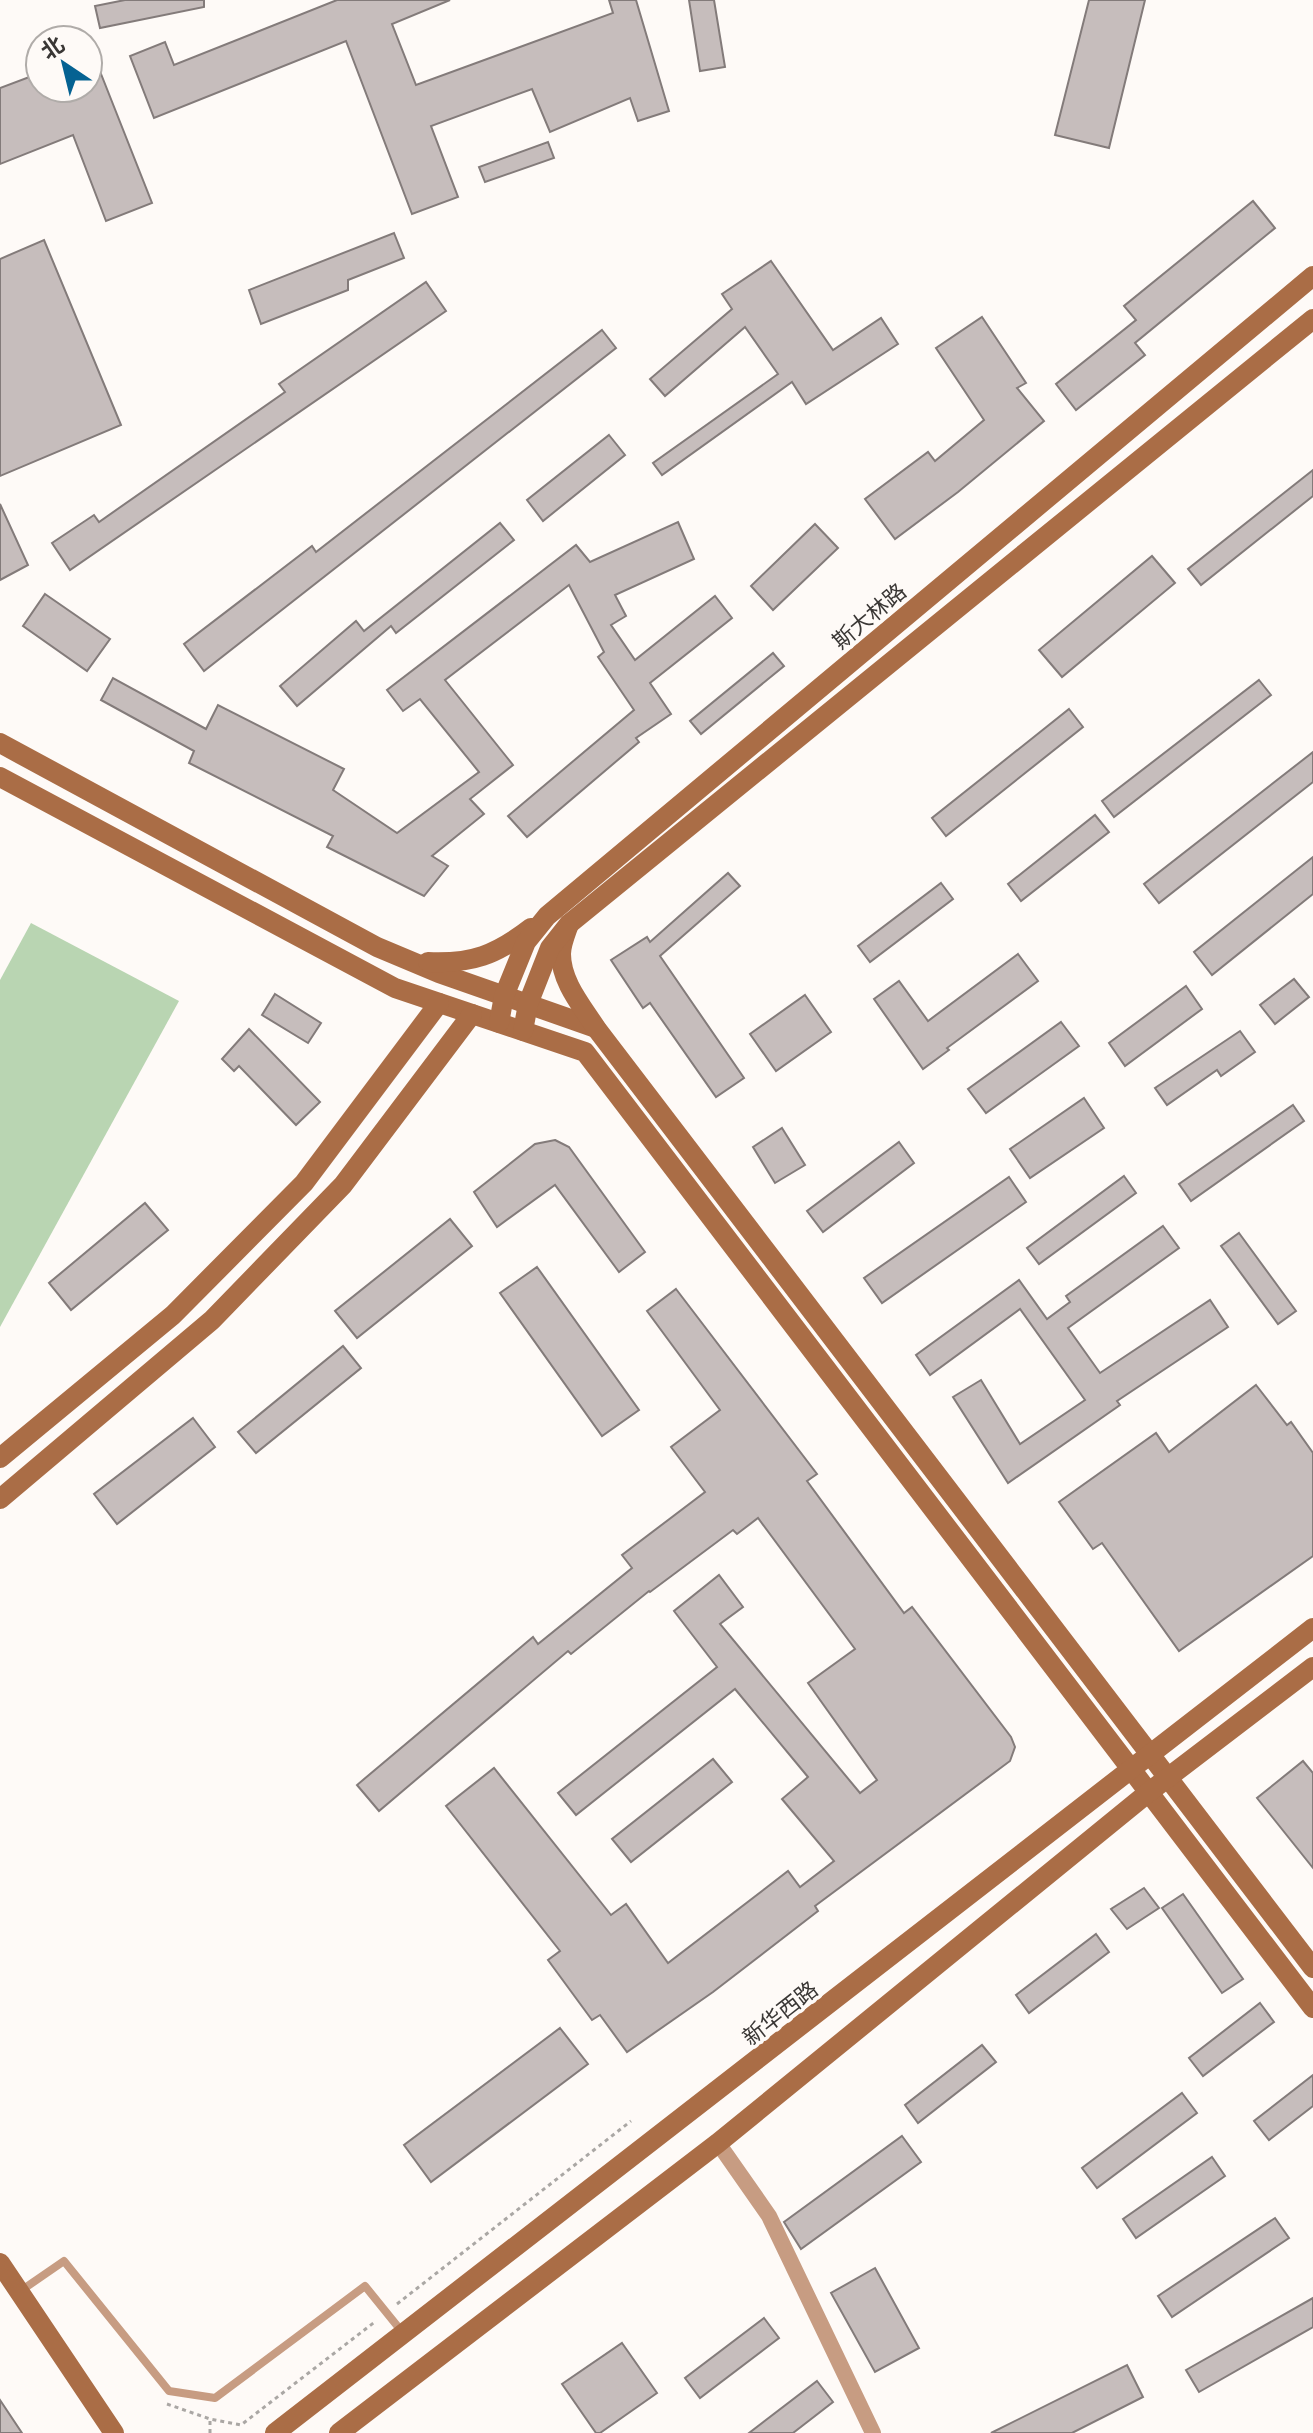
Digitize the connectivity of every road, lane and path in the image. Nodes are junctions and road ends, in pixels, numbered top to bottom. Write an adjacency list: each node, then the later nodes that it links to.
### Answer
1 (1313, 276): 5 (main road, 斯大林路)
2 (1313, 319): 6 (main road)
3 (0, 743): 7 (main road)
4 (0, 777): 9 (main road)
5 (547, 916): 7 (main road); 8 (main road, 斯大林路)
6 (569, 924): 10 (main road); 13 (main road)
7 (408, 961): 8 (main road)
8 (504, 996): 10 (main road); 12 (main road, 斯大林路)
9 (439, 1003): 11 (main road); 15 (main road)
10 (528, 1004): 13 (main road); 14 (main road)
11 (472, 1014): 12 (main road); 16 (main road)
12 (499, 1023): 14 (main road)
13 (596, 1028): 19 (main road)
14 (523, 1031): 20 (main road)
15 (0, 1458)
16 (0, 1499)
17 (1313, 1628): 19 (main road, 新华西路)
18 (1313, 1667): 21 (main road)
19 (1151, 1756): 20 (main road, 新华西路); 21 (main road)
20 (1132, 1771): 22 (main road); 28 (main road, 新华西路)
21 (1168, 1778): 22 (main road); 23 (main road)
22 (1149, 1792): 24 (main road); 25 (main road)
23 (1313, 1968)
24 (1313, 2008)
25 (718, 2143): 33 (main road); 34 (street)
26 (0, 2263): 27 (main road)
27 (19, 2292): 28 (lane); 30 (main road)
28 (404, 2334): 32 (main road, 新华西路)
29 (210, 2419): 31 (path)
30 (114, 2433)
31 (210, 2433)
32 (275, 2433)
33 (339, 2433)
34 (873, 2433)

